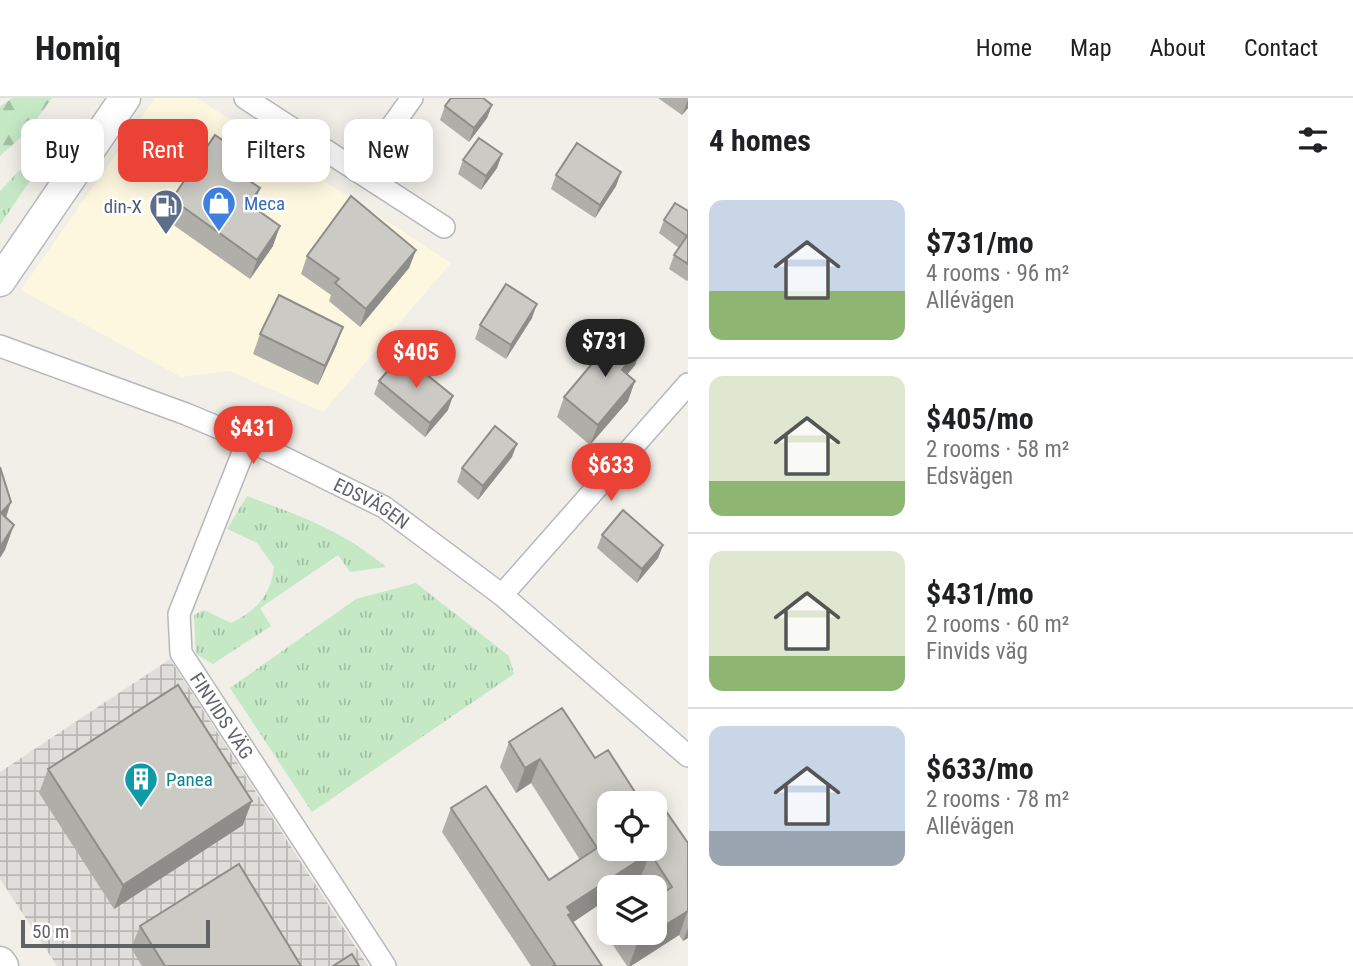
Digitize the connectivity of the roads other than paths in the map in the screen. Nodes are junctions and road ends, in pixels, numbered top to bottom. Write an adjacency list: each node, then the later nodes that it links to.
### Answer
1 (125, 98): 8 (street)
2 (245, 98): 5 (street)
3 (412, 98): 4 (street)
4 (397, 119)
5 (344, 162)
6 (374, 182): 7 (street)
7 (444, 227)
8 (0, 281)
9 (0, 346): 11 (street, EDSVÄGEN)
10 (688, 384): 12 (street)
11 (248, 440): 12 (street, EDSVÄGEN); 14 (street, FINVIDS VÄG)
12 (502, 595): 13 (street, EDSVÄGEN)
13 (688, 756)
14 (385, 966)

